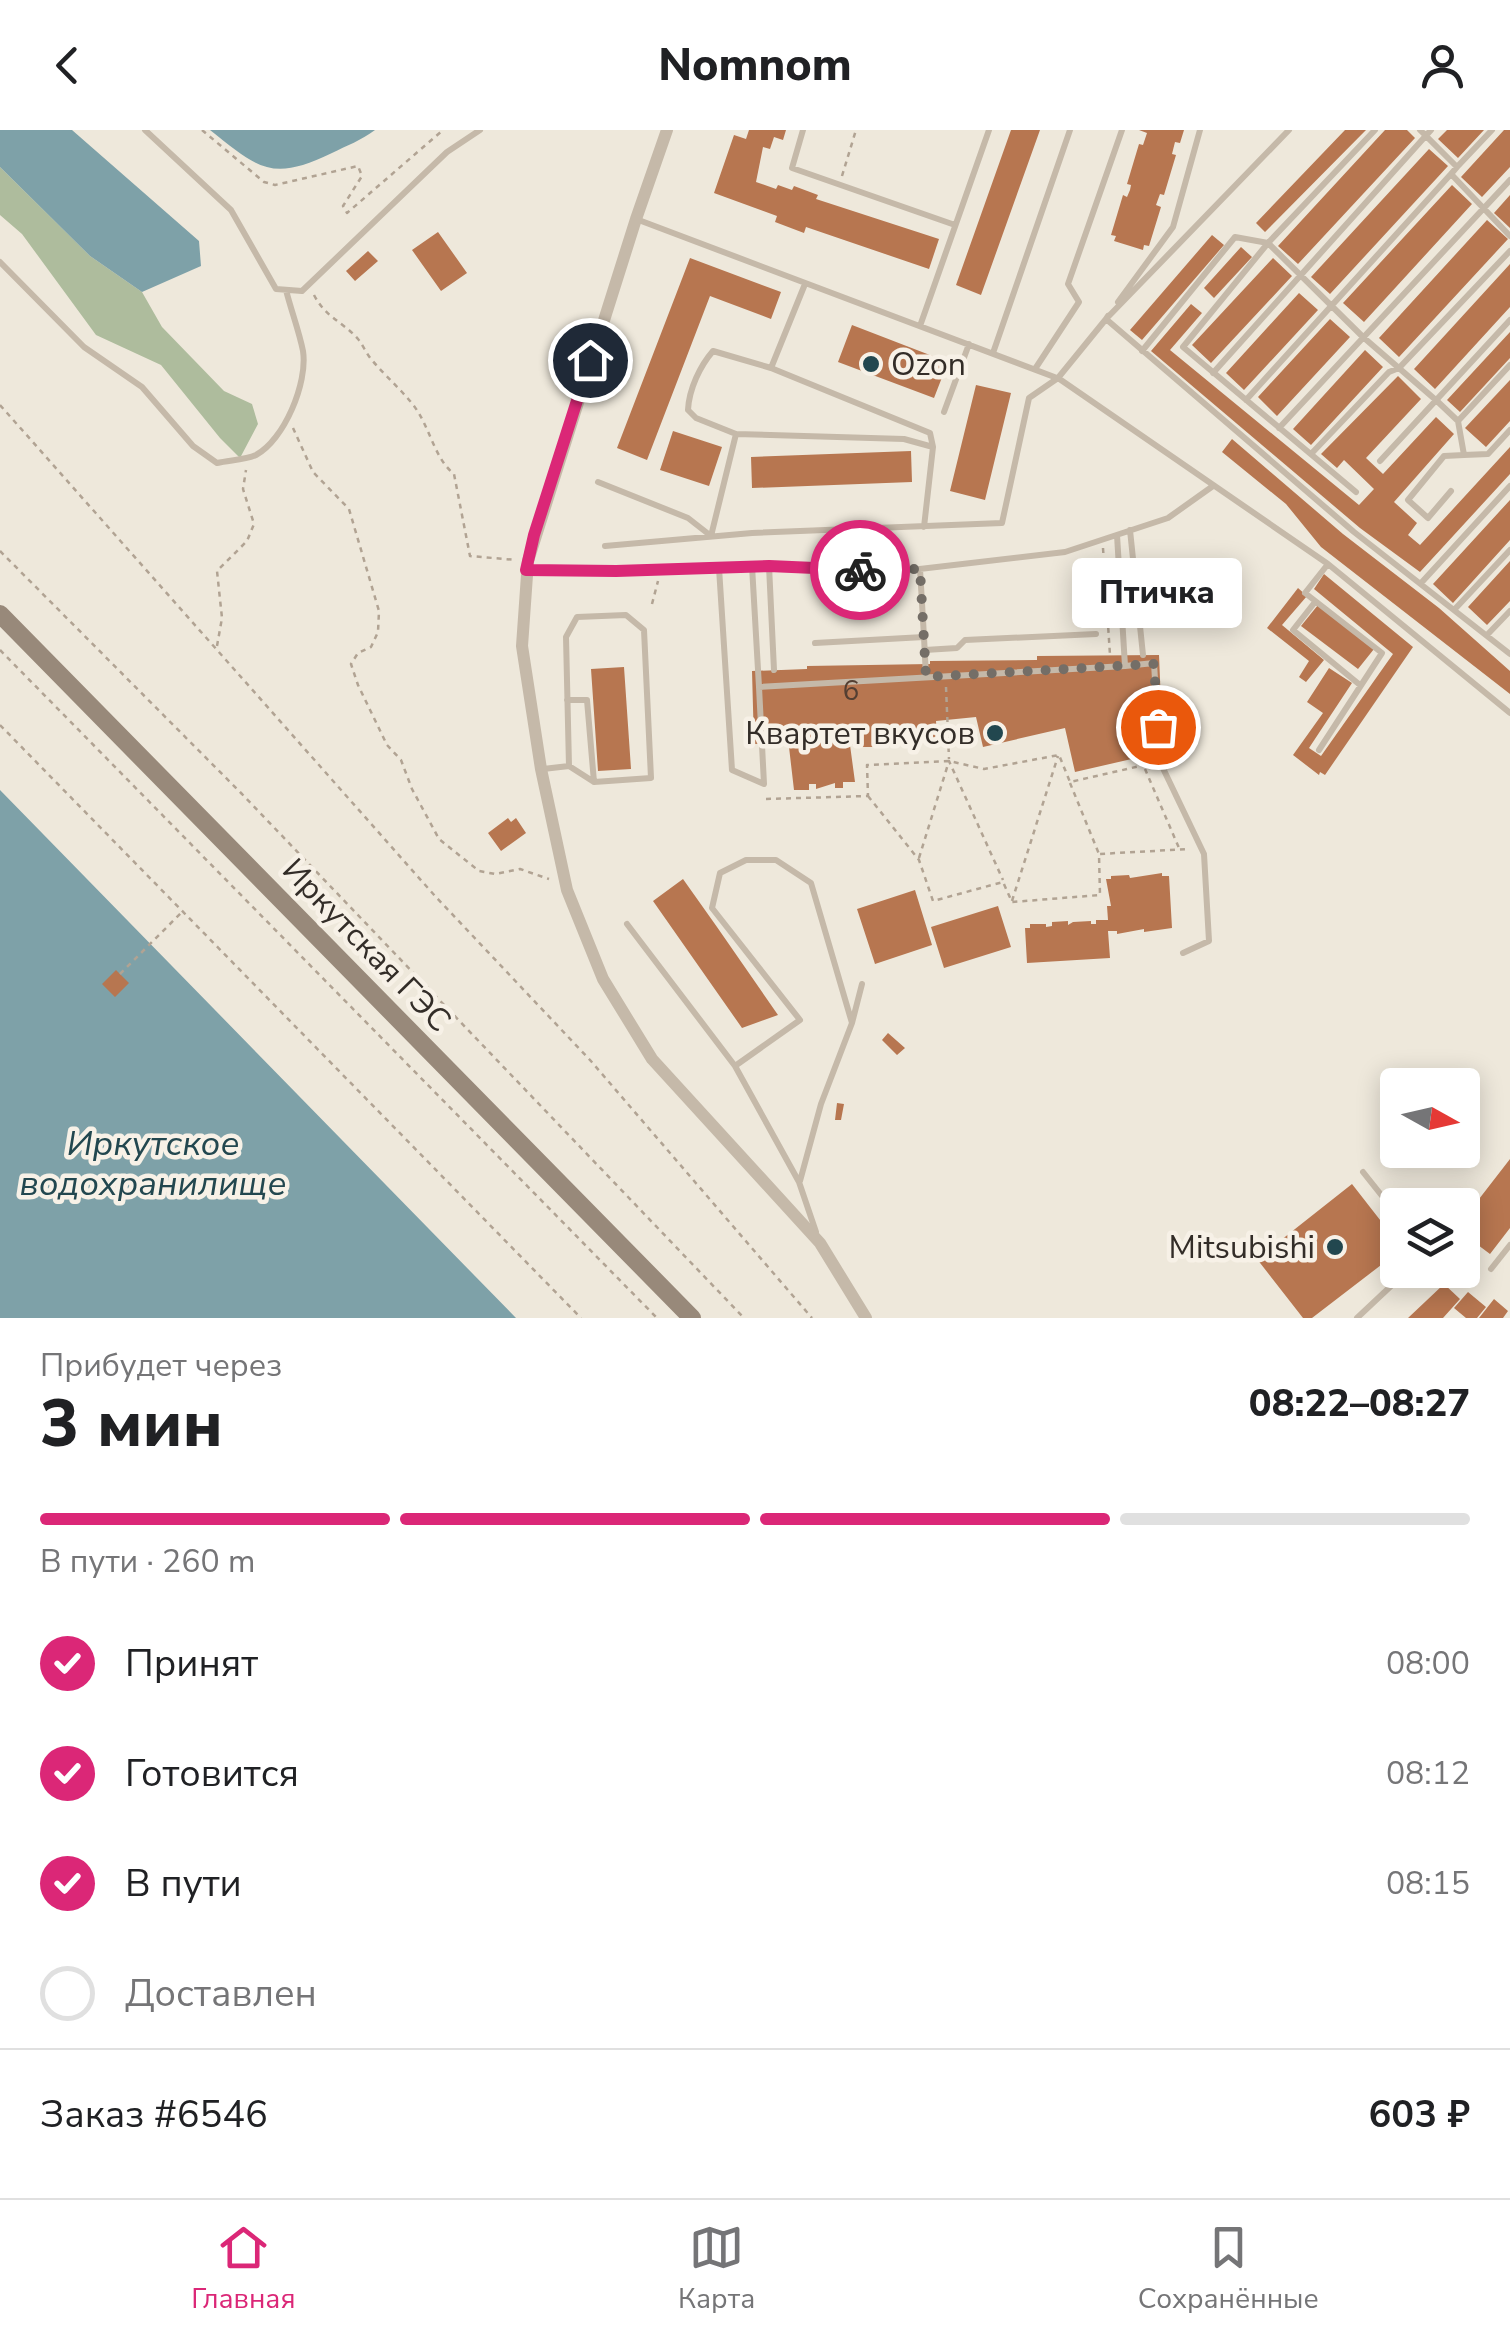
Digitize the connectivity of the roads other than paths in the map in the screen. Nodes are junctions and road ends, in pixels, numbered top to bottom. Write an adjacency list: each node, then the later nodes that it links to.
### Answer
1 (145, 130): 25 (lane)
2 (480, 130): 25 (lane)
3 (667, 130): 17 (street)
4 (803, 130): 18 (lane)
5 (988, 130): 18 (lane)
6 (1070, 130): 33 (lane)
7 (1122, 130): 37 (lane)
8 (1200, 130): 27 (lane)
9 (1290, 130): 27 (lane)
10 (1375, 130): 20 (lane)
11 (1492, 130): 13 (lane)
12 (1426, 132): 13 (lane); 23 (lane)
13 (1457, 167): 14 (lane)
14 (1451, 174): 16 (lane); 26 (lane)
15 (1510, 180): 16 (lane)
16 (1484, 208): 19 (lane); 30 (lane)
17 (636, 219): 24 (lane); 63 (street)
18 (955, 225): 29 (lane)
19 (1510, 236)
20 (1268, 243): 23 (lane); 32 (lane); 38 (lane)
21 (1510, 251): 36 (lane)
22 (0, 262): 25 (lane)
23 (1302, 277): 26 (lane); 38 (lane)
24 (805, 284): 29 (lane); 35 (lane)
25 (286, 290)
26 (1330, 304): 30 (lane); 40 (lane)
27 (1106, 319): 32 (lane); 39 (lane)
28 (1510, 320): 41 (lane)
29 (920, 326): 31 (lane)
30 (1363, 337): 36 (lane); 44 (lane)
31 (968, 344): 33 (lane); 42 (lane)
32 (1142, 350): 68 (lane)
33 (993, 353): 37 (lane)
34 (1510, 365): 43 (lane)
35 (771, 368): 46 (lane); 47 (lane)
36 (1399, 368): 41 (lane); 48 (lane)
37 (1035, 370): 39 (lane)
38 (1214, 373): 40 (lane)
39 (1058, 378): 52 (lane); 56 (lane)
40 (1246, 400): 44 (lane)
41 (1436, 401): 43 (lane); 50 (lane)
42 (944, 412)
43 (1458, 421): 49 (lane)
44 (1279, 428): 48 (lane)
45 (1510, 430): 49 (lane)
46 (736, 434): 47 (lane); 59 (lane)
47 (934, 447): 56 (lane)
48 (1311, 454): 55 (lane)
49 (1464, 455): 54 (lane)
50 (1380, 461)
51 (598, 482): 59 (lane)
52 (1213, 486): 57 (lane); 62 (lane)
53 (1510, 486): 68 (lane)
54 (1452, 491)
55 (1356, 492)
56 (924, 527): 59 (lane)
57 (1130, 530): 58 (lane); 79 (lane)
58 (1118, 535): 67 (lane); 80 (lane)
59 (711, 536): 60 (lane)
60 (605, 546)
61 (1510, 550): 70 (lane)
62 (1328, 564): 69 (lane); 86 (lane)
63 (527, 566): 66 (lane); 89 (street)
64 (752, 566): 65 (lane); 66 (lane); 83 (lane)
65 (769, 566): 67 (lane); 81 (lane)
66 (719, 568): 83 (lane)
67 (920, 569): 74 (lane)
68 (1422, 582): 70 (lane)
69 (1315, 602): 84 (lane); 84 (lane)
70 (1454, 610): 75 (lane)
71 (1510, 611): 75 (lane)
72 (0, 614): 103 (main road, Иркутская ГЭС)
73 (1096, 634): 77 (lane)
74 (924, 636): 76 (lane); 77 (lane)
75 (1487, 636): 78 (lane)
76 (815, 643)
77 (925, 650): 82 (lane)
78 (1510, 654)
79 (1143, 656)
80 (1125, 666): 82 (lane); 92 (lane)
81 (774, 670)
82 (926, 677): 83 (lane)
83 (758, 686)
84 (1361, 686): 87 (lane)
85 (568, 700): 88 (lane); 90 (lane); 90 (lane)
86 (1510, 713)
87 (1318, 750)
88 (569, 766): 89 (lane); 90 (lane)
89 (542, 769): 99 (street)
90 (594, 782)
91 (627, 924): 95 (lane)
92 (1183, 954)
93 (862, 984): 94 (lane)
94 (852, 1023): 95 (lane); 97 (lane)
95 (735, 1066): 97 (lane)
96 (1363, 1172): 98 (lane)
97 (799, 1182): 99 (lane)
98 (1380, 1193)
99 (820, 1243): 104 (street)
100 (1510, 1245): 101 (lane)
101 (1491, 1269)
102 (1389, 1288): 105 (lane)
103 (692, 1318)
104 (866, 1318)
105 (1357, 1318)

